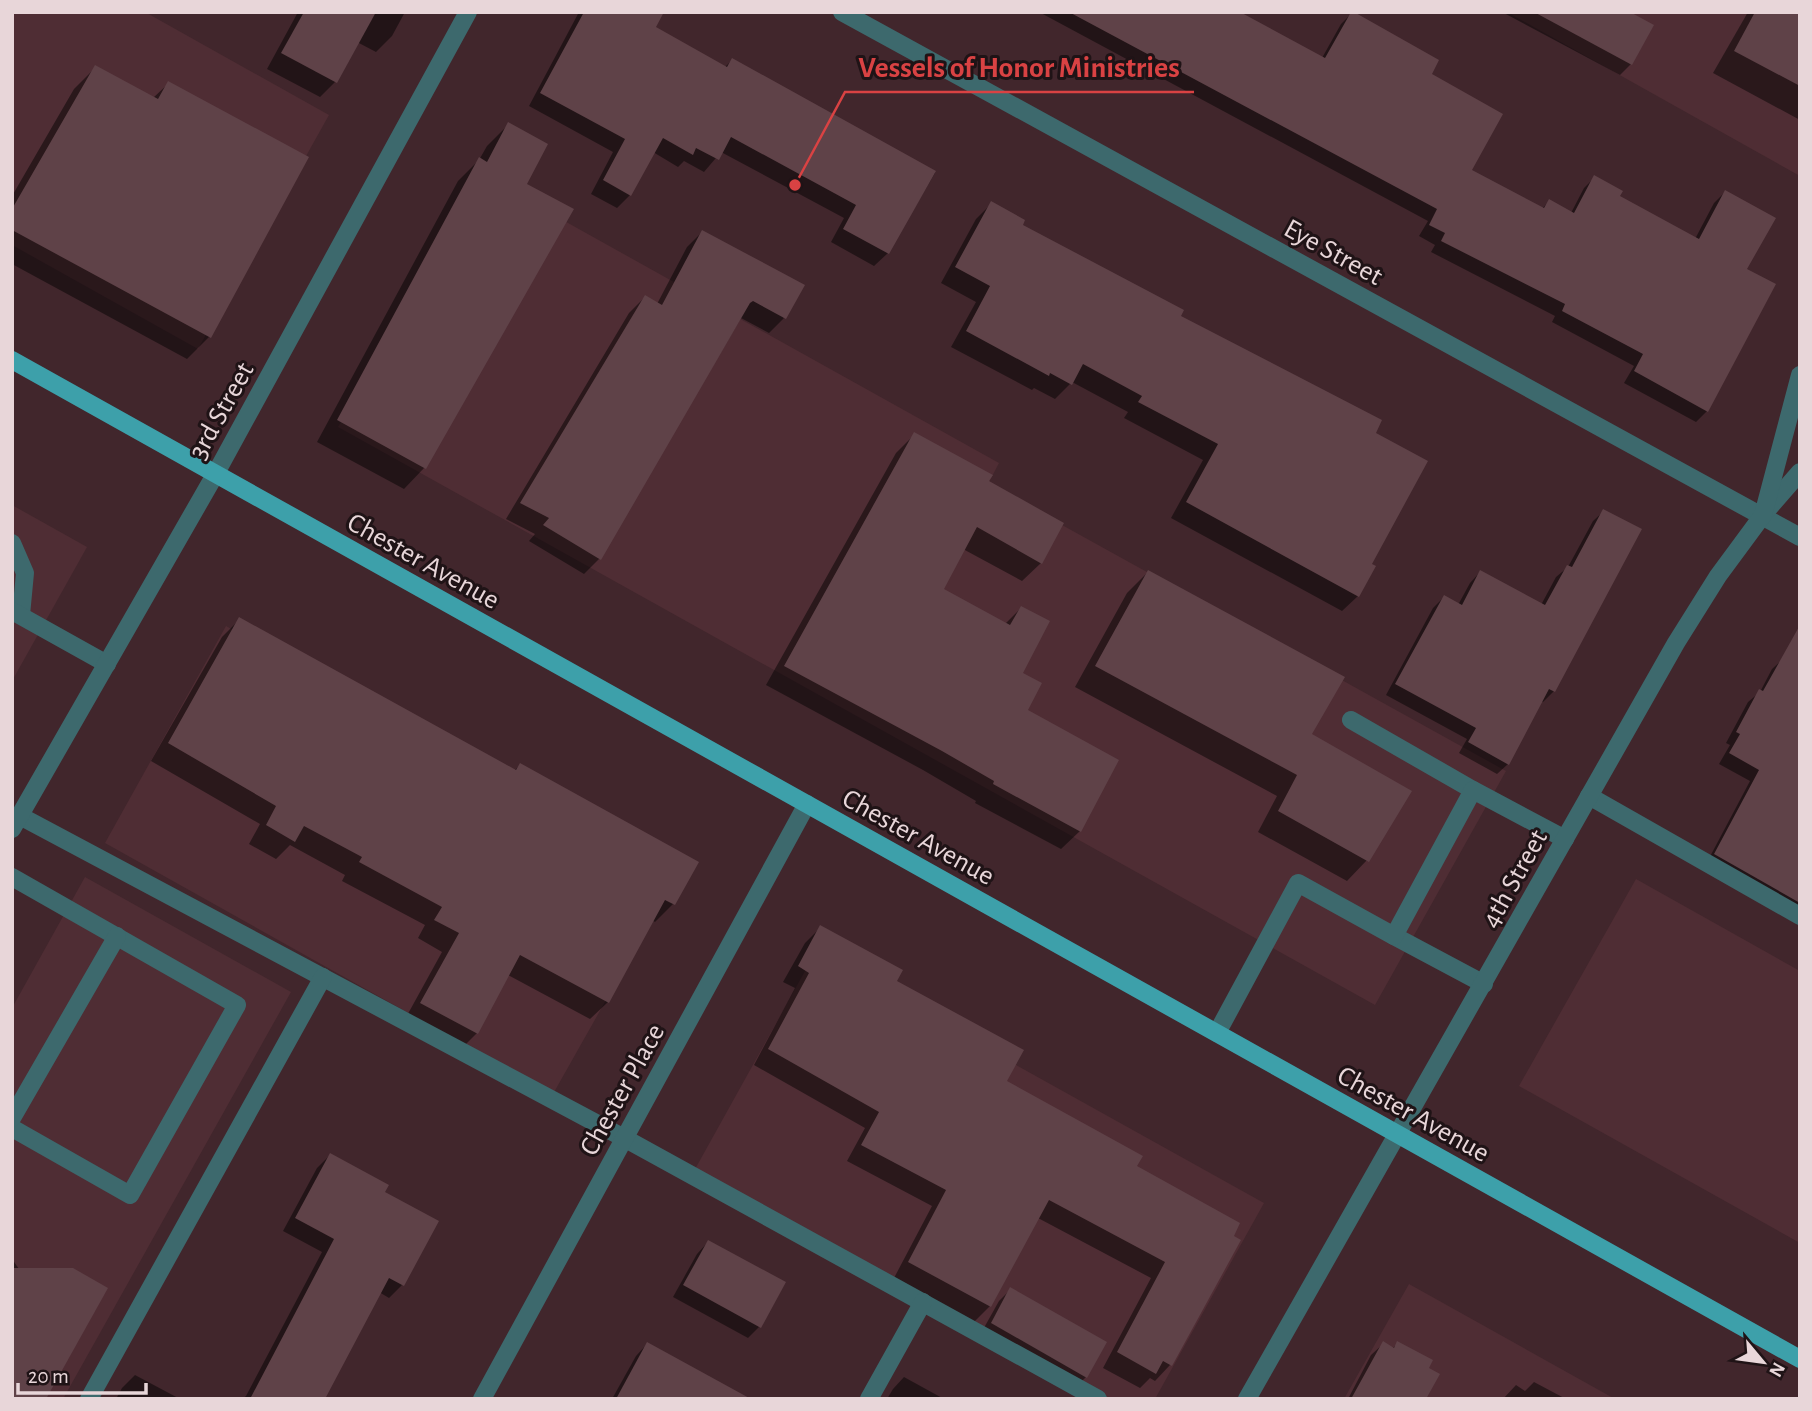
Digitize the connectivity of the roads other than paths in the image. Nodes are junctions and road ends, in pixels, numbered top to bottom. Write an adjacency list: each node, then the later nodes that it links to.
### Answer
1 (468, 12): 6 (street, 3rd Street)
2 (842, 12): 7 (street, Eye Street)
3 (12, 360): 6 (main road, Chester Avenue)
4 (1800, 375): 7 (street, 4th Street)
5 (1800, 472): 7 (street)
6 (216, 474): 11 (street, 3rd Street); 15 (main road, Chester Avenue)
7 (1763, 515): 8 (street, Eye Street); 14 (street, 4th Street)
8 (1800, 537)
9 (12, 543): 10 (street)
10 (17, 613): 11 (street)
11 (107, 664): 16 (street, 3rd Street)
12 (1350, 720): 13 (street)
13 (1473, 790): 17 (street); 21 (street)
14 (1589, 796): 17 (street, 4th Street); 19 (street)
15 (807, 804): 24 (main road, Chester Avenue); 28 (street, Chester Place)
16 (16, 822): 22 (street)
17 (1564, 839): 23 (street, 4th Street)
18 (12, 877): 20 (street)
19 (1800, 916)
20 (117, 936): 25 (street); 26 (street)
21 (1394, 936): 23 (street); 24 (street)
22 (323, 977): 28 (street); 31 (street)
23 (1484, 984): 27 (street, 4th Street)
24 (1217, 1033): 27 (main road, Chester Avenue)
25 (12, 1118)
26 (12, 1128)
27 (1398, 1134): 30 (main road, Chester Avenue); 35 (street, 4th Street)
28 (624, 1138): 29 (street); 32 (street, Chester Place)
29 (923, 1302): 33 (street); 34 (street)
30 (1800, 1359)
31 (89, 1399)
32 (482, 1399)
33 (869, 1399)
34 (1098, 1399)
35 (1247, 1399)

